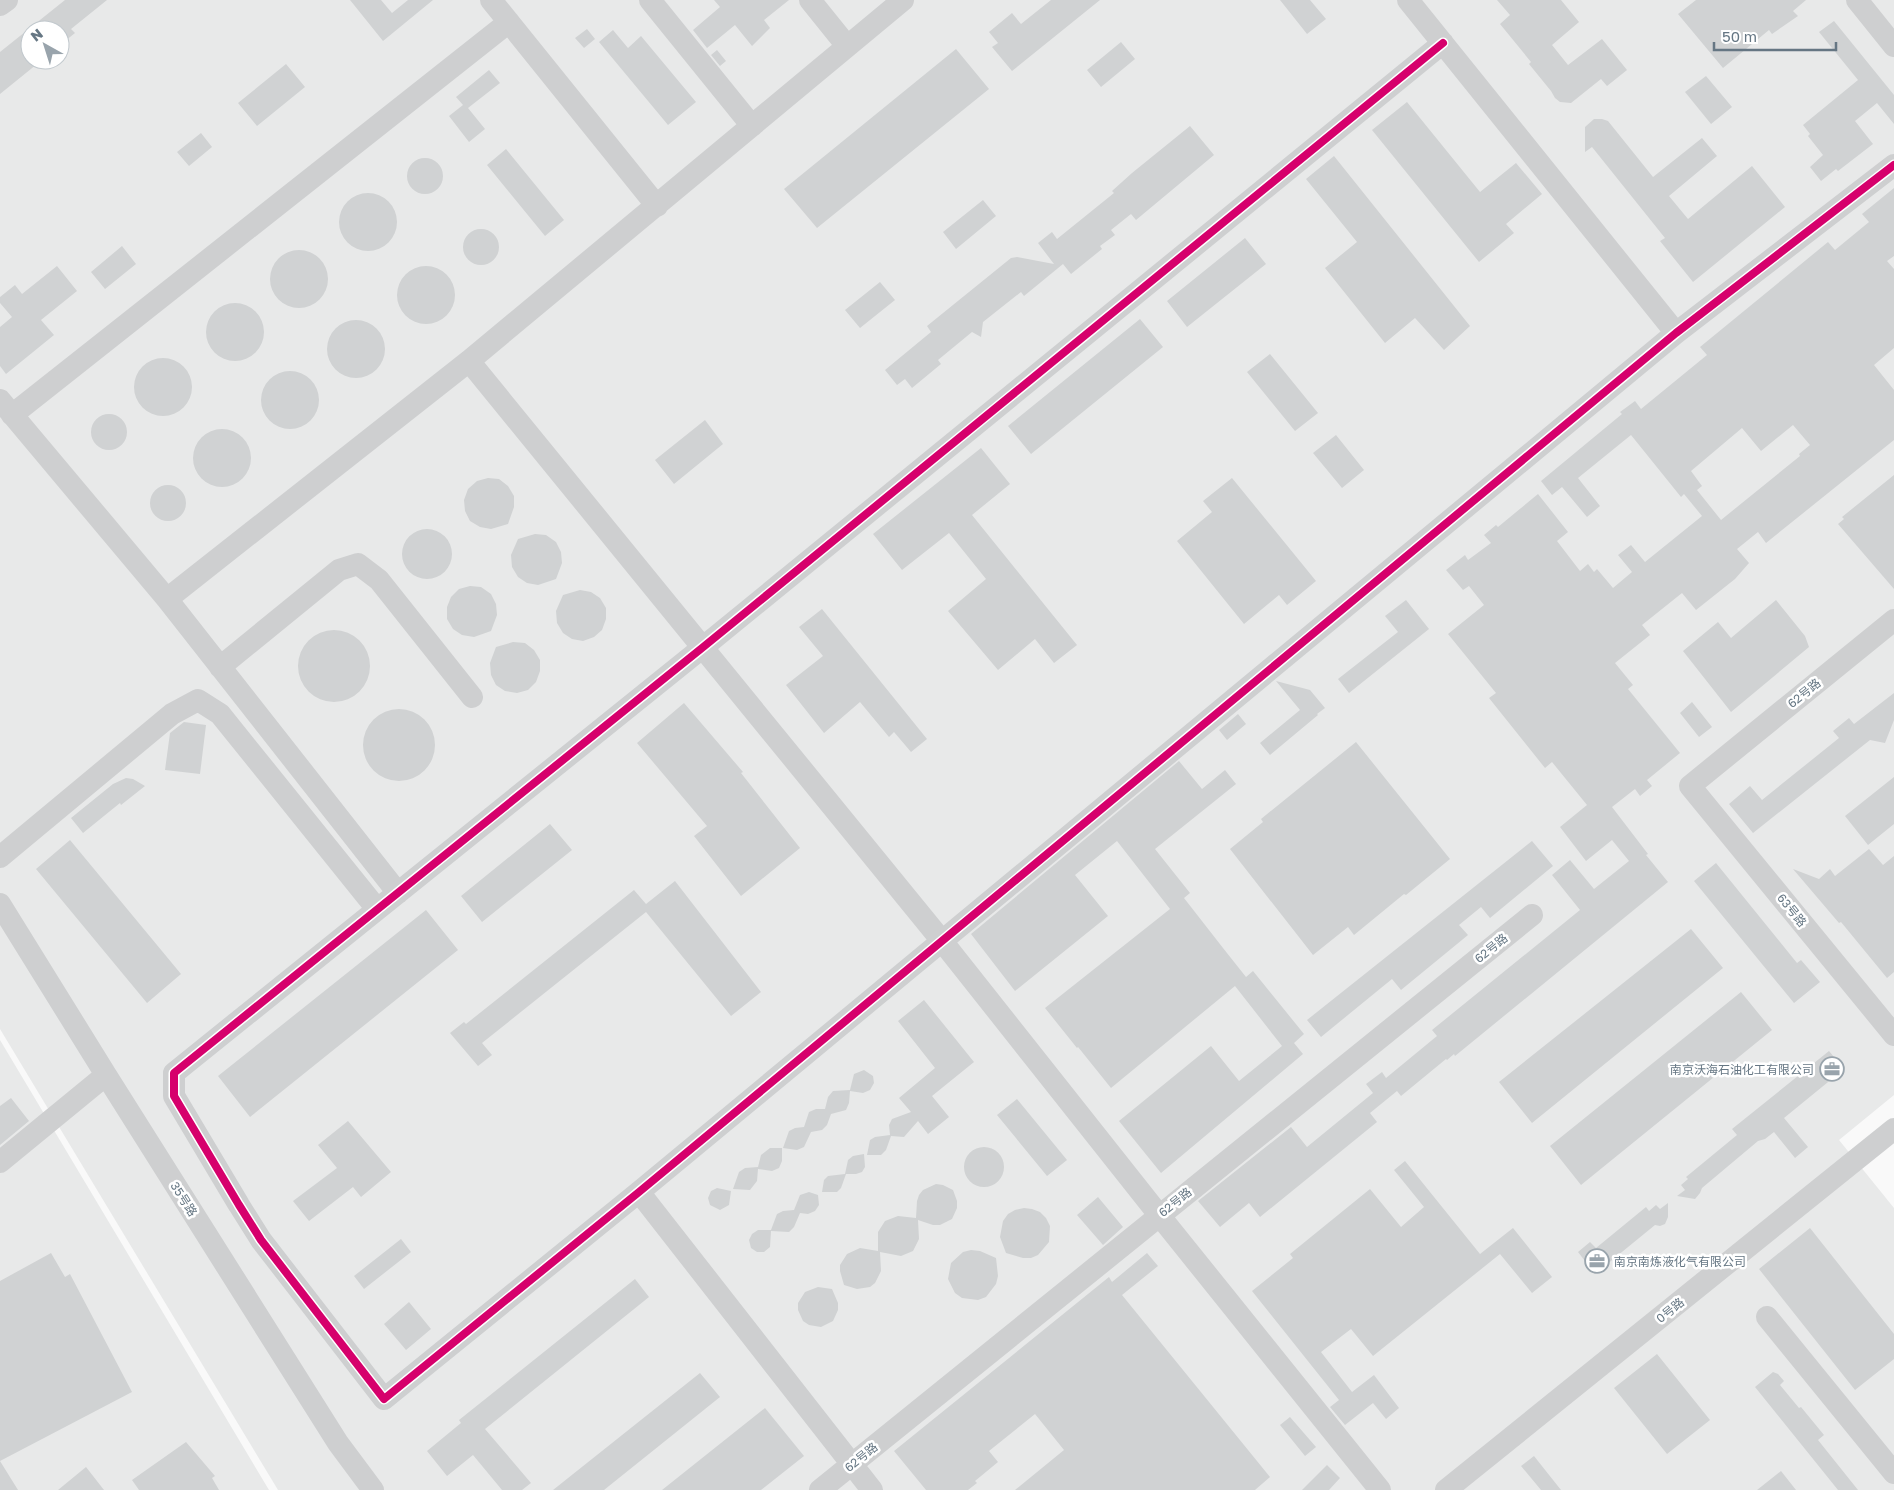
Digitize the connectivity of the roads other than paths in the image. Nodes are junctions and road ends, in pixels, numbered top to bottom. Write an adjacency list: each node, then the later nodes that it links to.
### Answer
1 (7, 0): 8 (street)
2 (491, 0): 9 (street)
3 (650, 0): 13 (street)
4 (810, 0): 11 (street)
5 (903, 0): 11 (street)
6 (1408, 0): 10 (street)
7 (1857, 0): 12 (street)
8 (0, 5)
9 (509, 22): 15 (street); 18 (street)
10 (1443, 43): 16 (street); 21 (street)
11 (847, 46): 13 (street)
12 (1894, 46)
13 (752, 126): 15 (street)
14 (1894, 165): 16 (street)
15 (657, 206): 17 (street)
16 (1676, 333): 30 (street)
17 (469, 362): 19 (street); 21 (street)
18 (6, 407): 19 (street)
19 (167, 599): 22 (street)
20 (1894, 620): 24 (street, 62号路)
21 (702, 648): 26 (street); 30 (street)
22 (220, 666): 23 (street); 26 (street)
23 (472, 697)
24 (1690, 786): 31 (street, 63号路)
25 (0, 857): 28 (street)
26 (398, 892): 28 (street)
27 (0, 904): 32 (street, 35号路)
28 (377, 909): 35 (street)
29 (1532, 916): 36 (street, 62号路)
30 (942, 941): 35 (street); 36 (street)
31 (1894, 1035)
32 (106, 1075): 34 (street); 40 (street, 35号路)
33 (1894, 1129): 44 (street, 0号路)
34 (0, 1162)
35 (639, 1192): 38 (street)
36 (1159, 1215): 38 (street, 62号路); 43 (street)
37 (1767, 1316): 39 (street)
38 (852, 1464): 41 (street, 62号路); 42 (street)
39 (1894, 1473)
40 (373, 1490)
41 (820, 1490)
42 (872, 1490)
43 (1380, 1490)
44 (1446, 1490)

